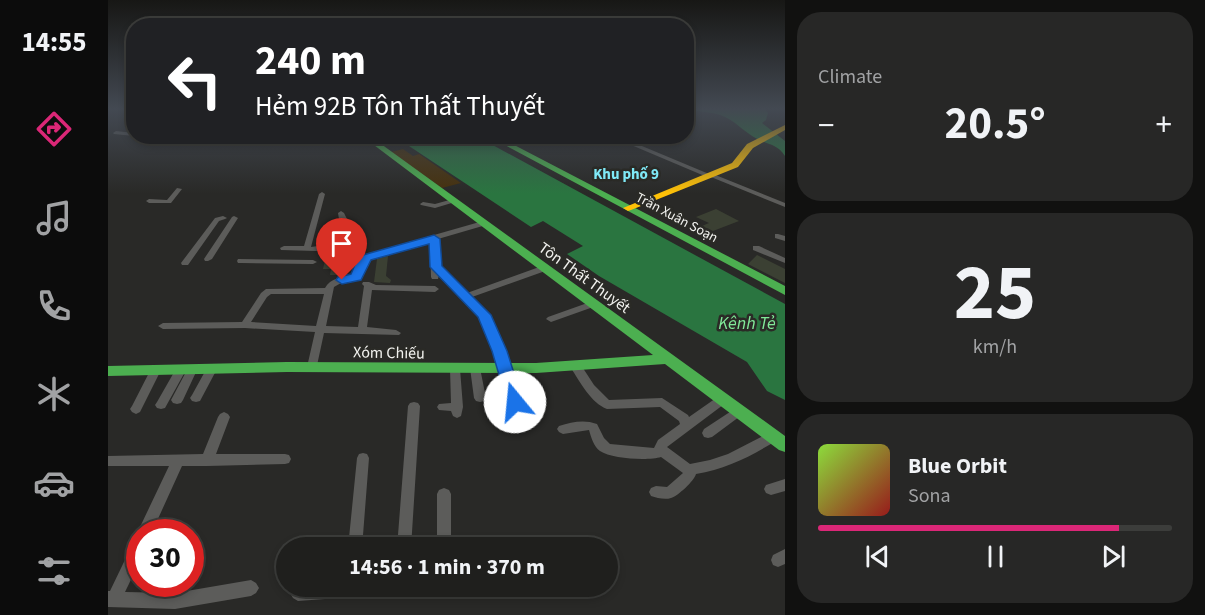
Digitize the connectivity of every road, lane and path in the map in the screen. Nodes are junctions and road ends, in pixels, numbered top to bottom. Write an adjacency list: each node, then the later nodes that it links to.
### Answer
1 (766, 137): 5 (main road)
2 (375, 144): 9 (main road, Tôn Thất Thuyết)
3 (506, 144): 12 (main road, Trần Xuân Soạn)
4 (632, 144): 5 (street)
5 (710, 175): 11 (street); 12 (main road)
6 (179, 189): 8 (street)
7 (322, 194): 20 (street)
8 (149, 201)
9 (453, 201): 10 (street); 16 (main road, Tôn Thất Thuyết)
10 (423, 204)
11 (785, 205)
12 (628, 208): 34 (main road, Trần Xuân Soạn)
13 (341, 213): 20 (street)
14 (224, 218): 25 (street)
15 (234, 218): 21 (street)
16 (483, 223): 17 (street); 27 (main road, Tôn Thất Thuyết)
17 (434, 239): 26 (street); 29 (street)
18 (284, 248): 20 (street)
19 (756, 248): 23 (street)
20 (312, 249): 24 (street)
21 (208, 260)
22 (241, 261): 24 (street)
23 (785, 261)
24 (313, 262): 28 (street)
25 (185, 263)
26 (436, 267): 30 (street); 35 (street)
27 (545, 268): 35 (street); 36 (main road, Tôn Thất Thuyết)
28 (310, 273)
29 (356, 277): 31 (street); 32 (street)
30 (435, 277)
31 (368, 286): 33 (street); 41 (street)
32 (330, 287): 38 (street); 40 (street)
33 (435, 289)
34 (785, 291)
35 (467, 296): 47 (street)
36 (593, 304): 37 (street); 43 (main road, Tôn Thất Thuyết)
37 (551, 319)
38 (245, 325): 39 (street); 40 (street)
39 (164, 326)
40 (319, 329): 41 (street); 45 (street)
41 (362, 330): 42 (street)
42 (396, 333)
43 (669, 359): 44 (main road, Xóm Chiếu); 55 (main road, Tôn Thất Thuyết)
44 (575, 365): 47 (main road, Xóm Chiếu); 64 (street)
45 (312, 367): 48 (main road, Xóm Chiếu); 49 (main road, Xóm Chiếu)
46 (475, 368): 47 (main road, Xóm Chiếu); 49 (main road, Xóm Chiếu); 54 (street)
47 (505, 368): 57 (street)
48 (212, 369): 51 (main road, Xóm Chiếu); 53 (street)
49 (455, 369): 60 (street)
50 (156, 370): 51 (main road, Xóm Chiếu); 52 (main road, Xóm Chiếu); 61 (street)
51 (186, 370): 56 (street); 58 (street)
52 (108, 371)
53 (196, 398)
54 (480, 398)
55 (723, 399): 62 (main road, Tôn Thất Thuyết); 64 (street)
56 (177, 400)
57 (515, 402)
58 (162, 405)
59 (414, 406): 82 (street)
60 (443, 407)
61 (136, 409)
62 (739, 411): 66 (street); 67 (main road, Tôn Thất Thuyết)
63 (224, 417): 74 (street)
64 (686, 425): 69 (street)
65 (563, 429): 69 (street)
66 (708, 433)
67 (773, 436): 68 (main road, Tôn Thất Thuyết); 75 (street)
68 (785, 445)
69 (660, 449): 75 (street)
70 (363, 458): 81 (street)
71 (285, 459): 74 (street)
72 (178, 460): 73 (street); 74 (street); 80 (street)
73 (108, 461)
74 (207, 461)
75 (688, 470): 78 (street)
76 (785, 485): 77 (street)
77 (771, 489)
78 (656, 492)
79 (444, 494): 83 (street)
80 (151, 519)
81 (356, 537)
82 (405, 537)
83 (444, 537)
84 (126, 571): 86 (street)
85 (251, 588): 86 (street)
86 (111, 599)

